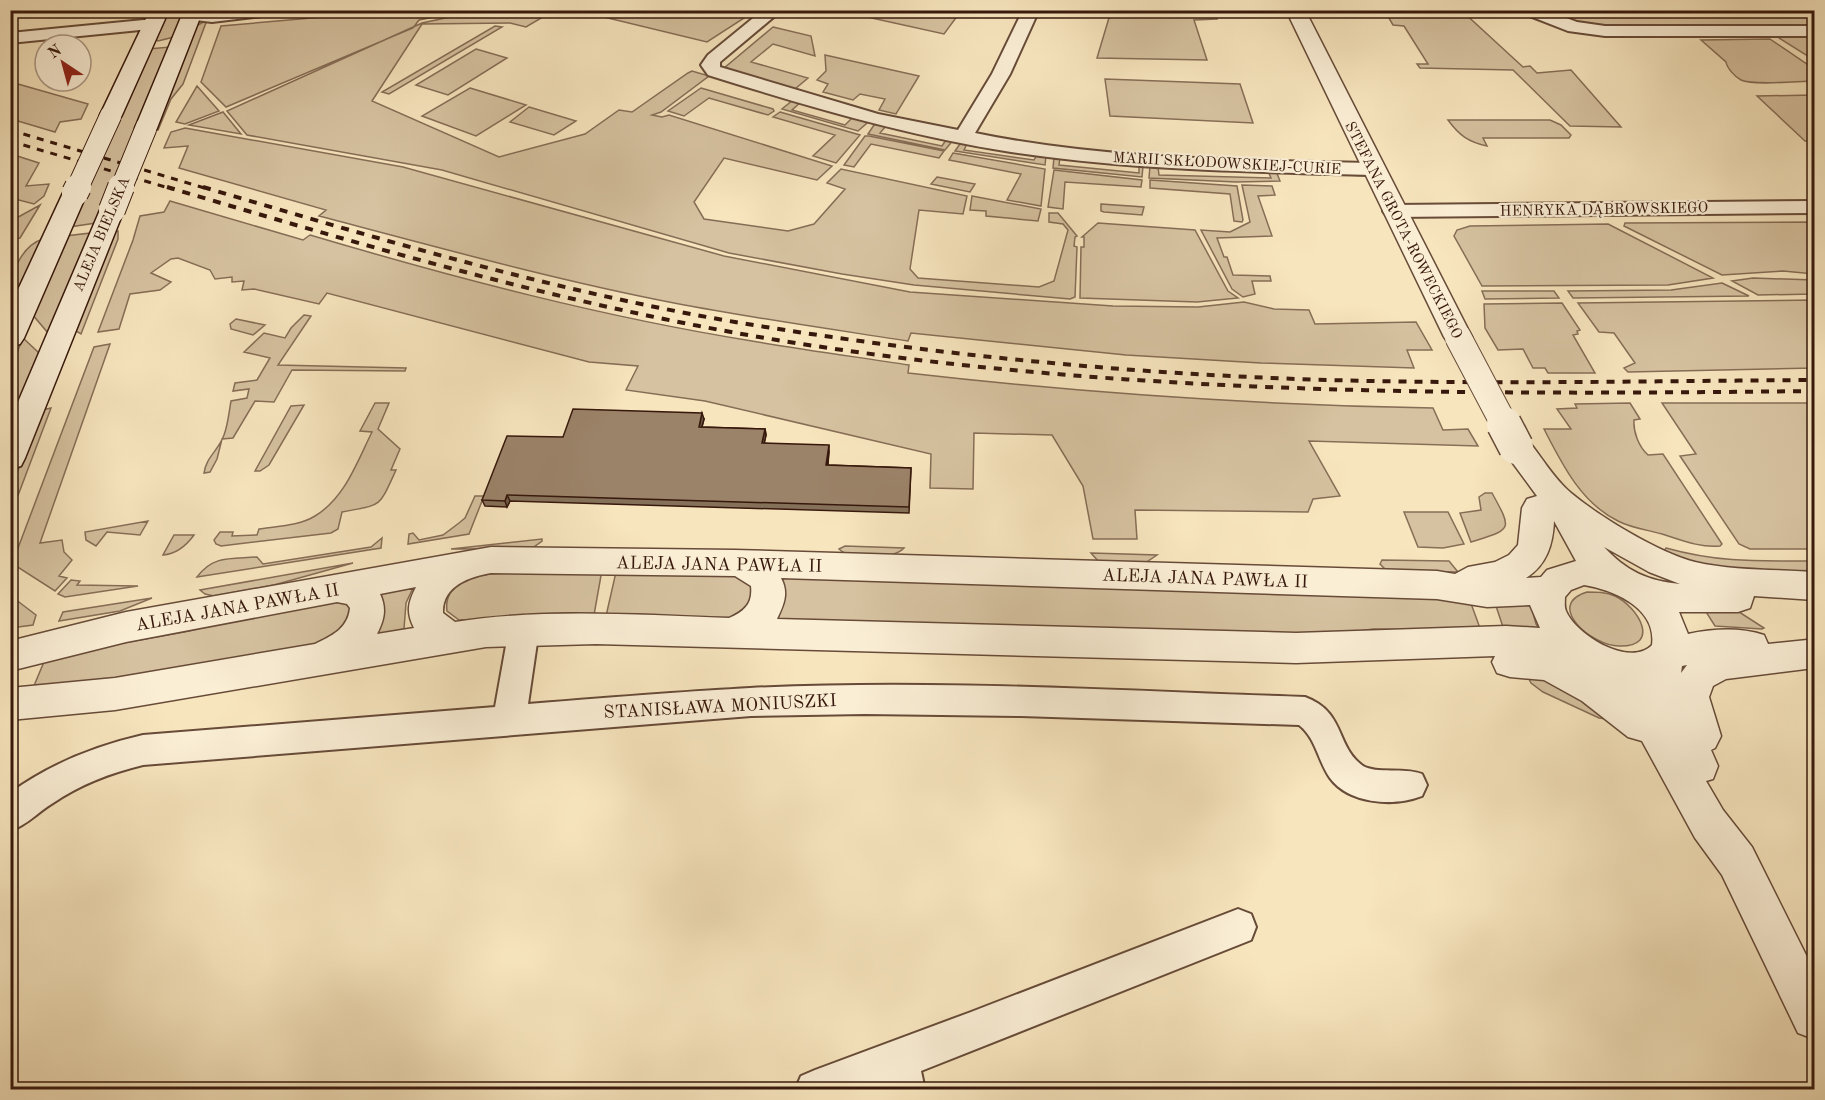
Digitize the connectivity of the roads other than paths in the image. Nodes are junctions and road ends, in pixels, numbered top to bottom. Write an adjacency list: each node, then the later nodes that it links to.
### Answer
1 (270, 10): 6 (street)
2 (774, 10): 11 (street, MARII SKŁODOWSKIEJ-CURIE)
3 (1031, 10): 11 (street)
4 (1295, 10): 12 (street, STEFANA GROTA-ROWECKIEGO)
5 (1528, 10): 8 (street)
6 (193, 13): 9 (street, ALEJA BIELSKA)
7 (153, 25): 9 (street); 10 (street); 15 (street, bridge)
8 (1815, 31)
9 (183, 37): 16 (street, ALEJA BIELSKA, bridge)
10 (10, 38)
11 (963, 138): 12 (street, MARII SKŁODOWSKIEJ-CURIE)
12 (1373, 169): 14 (street, STEFANA GROTA-ROWECKIEGO)
13 (1815, 207): 14 (street, HENRYKA DĄBROWSKIEGO)
14 (1393, 210): 17 (street, STEFANA GROTA-ROWECKIEGO, bridge)
15 (10, 338)
16 (10, 458)
17 (1548, 504): 20 (street); 21 (street, STEFANA GROTA-ROWECKIEGO); 22 (street, STEFANA GROTA-ROWECKIEGO); 23 (street)
18 (734, 563): 19 (street, ALEJA JANA PAWŁA II); 20 (street, ALEJA JANA PAWŁA II); 28 (street)
19 (460, 566): 24 (street, ALEJA JANA PAWŁA II); 30 (street)
20 (1437, 585): 21 (street)
21 (1552, 586): 22 (street); 32 (street)
22 (1631, 586): 25 (street); 35 (street)
23 (1815, 586)
24 (339, 589): 26 (street, ALEJA JANA PAWŁA II); 36 (street)
25 (1815, 591)
26 (126, 627): 29 (street); 34 (street, ALEJA JANA PAWŁA II)
27 (524, 629): 28 (street); 30 (street); 40 (street)
28 (723, 634): 31 (street)
29 (10, 635)
30 (452, 637): 36 (street)
31 (1296, 648): 32 (street); 41 (street)
32 (1590, 655): 35 (street); 41 (street)
33 (1811, 655): 35 (street); 42 (street)
34 (10, 656)
35 (1666, 657): 42 (street)
36 (303, 661): 37 (street)
37 (115, 694): 38 (street); 39 (street)
38 (10, 704)
39 (10, 718)
40 (509, 720): 43 (street, STANISŁAWA MONIUSZKI); 44 (street, STANISŁAWA MONIUSZKI)
41 (1661, 739): 45 (street)
42 (1702, 770): 45 (street)
43 (1410, 786)
44 (10, 815)
45 (1737, 861): 47 (street)
46 (1238, 927): 48 (street)
47 (1815, 1017)
48 (902, 1074): 49 (street)
49 (815, 1089)

